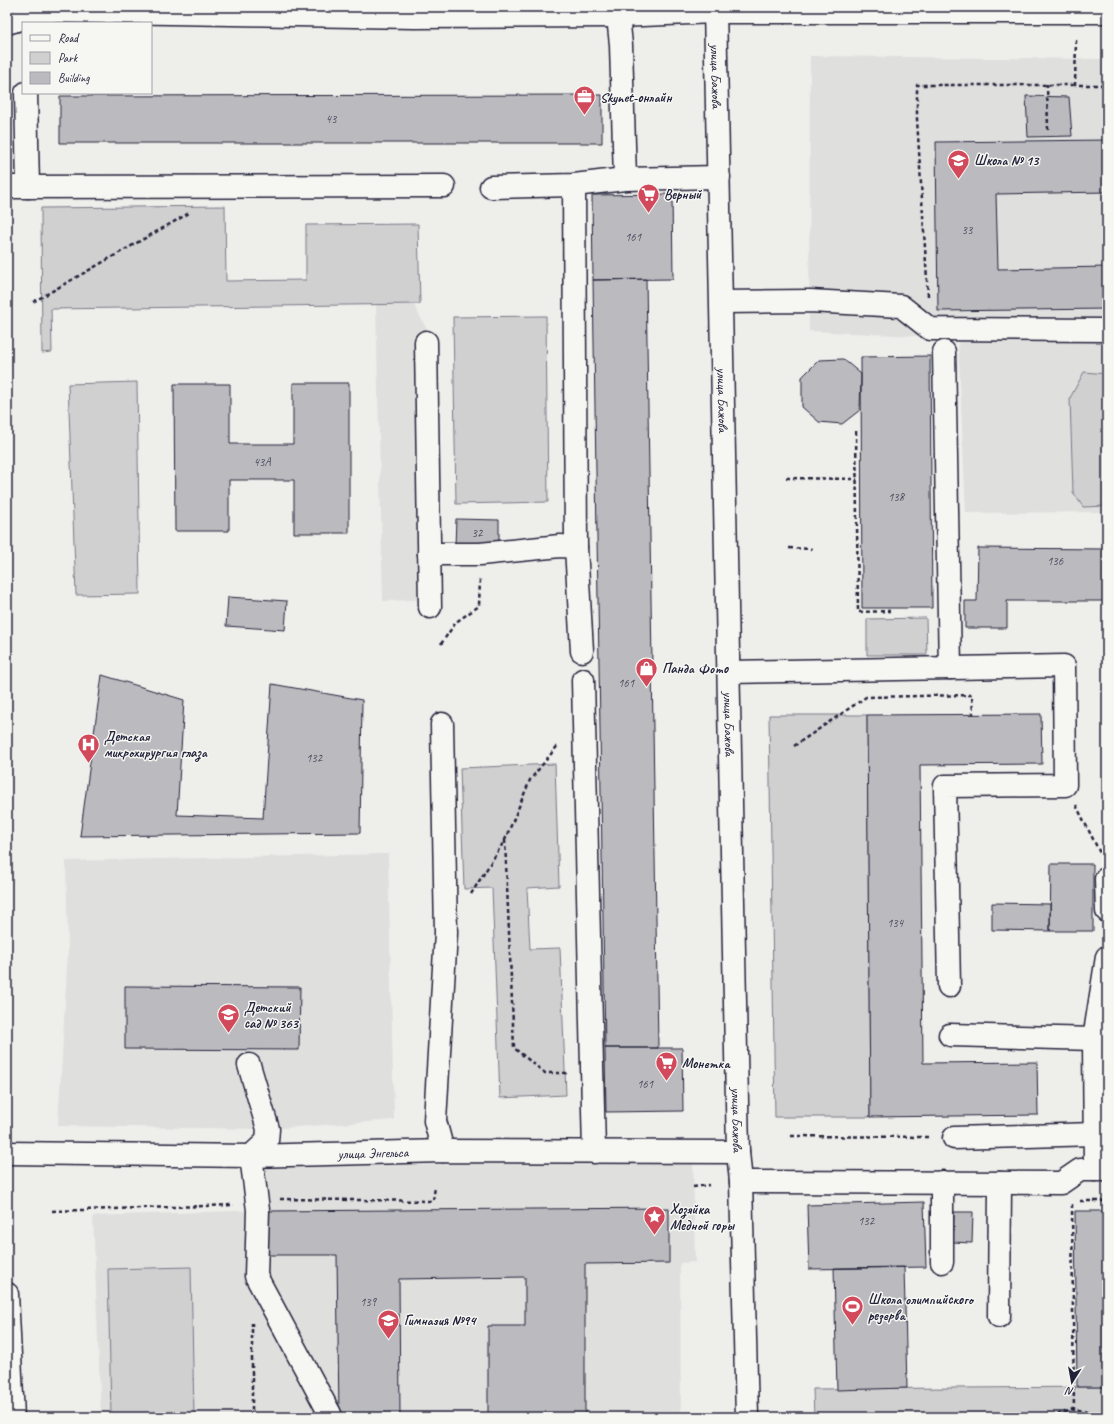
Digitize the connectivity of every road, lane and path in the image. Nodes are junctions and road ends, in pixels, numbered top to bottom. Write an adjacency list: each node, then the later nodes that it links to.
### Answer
1 (715, 9): 3 (street); 7 (street); 16 (street, улица Бажова)
2 (1069, 9): 3 (street); 8 (street)
3 (814, 10)
4 (302, 11): 6 (street); 9 (street)
5 (552, 11): 6 (street); 7 (street)
6 (414, 12)
7 (616, 12): 17 (street)
8 (1107, 12)
9 (12, 17)
10 (1076, 40): 12 (path)
11 (1047, 84): 12 (path); 15 (path); 26 (path)
12 (1076, 85): 13 (path)
13 (1107, 85)
14 (26, 94): 21 (street)
15 (1048, 131)
16 (719, 178): 17 (street); 25 (street, улица Бажова)
17 (625, 179): 18 (street)
18 (574, 185): 22 (street); 33 (street)
19 (444, 186): 21 (street)
20 (7, 187): 21 (street)
21 (28, 187)
22 (491, 187)
23 (197, 209): 24 (path)
24 (33, 302)
25 (722, 302): 26 (street); 43 (street, улица Бажова)
26 (930, 329): 27 (street)
27 (1107, 330)
28 (426, 342): 36 (street)
29 (944, 352): 42 (street)
30 (856, 431): 32 (path)
31 (786, 478): 32 (path)
32 (857, 479): 39 (path)
33 (576, 547): 37 (street); 41 (street)
34 (788, 548): 35 (path)
35 (812, 548)
36 (429, 554): 37 (street); 38 (street)
37 (480, 554): 40 (path)
38 (430, 607)
39 (890, 611)
40 (441, 644)
41 (582, 652)
42 (950, 668): 43 (street); 54 (street)
43 (730, 672): 64 (street, улица Бажова)
44 (583, 680): 47 (street)
45 (972, 714): 48 (path)
46 (442, 724): 62 (street)
47 (584, 726): 49 (path); 58 (street)
48 (794, 746)
49 (506, 840): 51 (path); 58 (path)
50 (1106, 879): 52 (street)
51 (467, 900)
52 (1107, 911)
53 (1107, 957): 56 (street)
54 (949, 986)
55 (950, 1035): 56 (street)
56 (1094, 1039): 59 (street)
57 (249, 1065): 66 (street)
58 (592, 1073): 63 (street)
59 (1095, 1134): 61 (street); 67 (street)
60 (791, 1136): 61 (path)
61 (954, 1138)
62 (443, 1151): 63 (street, улица Энгельса); 66 (street, улица Энгельса)
63 (594, 1152): 64 (street, улица Энгельса)
64 (738, 1152): 68 (street, улица Бажова)
65 (7, 1154): 66 (street, улица Энгельса)
66 (251, 1156): 81 (street)
67 (1101, 1170): 73 (street)
68 (741, 1182): 69 (street); 85 (street, улица Бажова)
69 (942, 1182): 70 (street); 76 (street)
70 (1000, 1183): 73 (street); 78 (street)
71 (709, 1185): 72 (path)
72 (693, 1187)
73 (1066, 1192): 80 (path)
74 (1079, 1201): 75 (path)
75 (1107, 1201)
76 (942, 1262)
77 (7, 1294): 83 (street)
78 (999, 1316)
79 (252, 1318): 84 (path)
80 (1073, 1409): 82 (path); 86 (path); 87 (path)
81 (330, 1414)
82 (1107, 1415)
83 (13, 1417)
84 (252, 1417)
85 (747, 1417)
86 (1051, 1417)
87 (1074, 1417)

